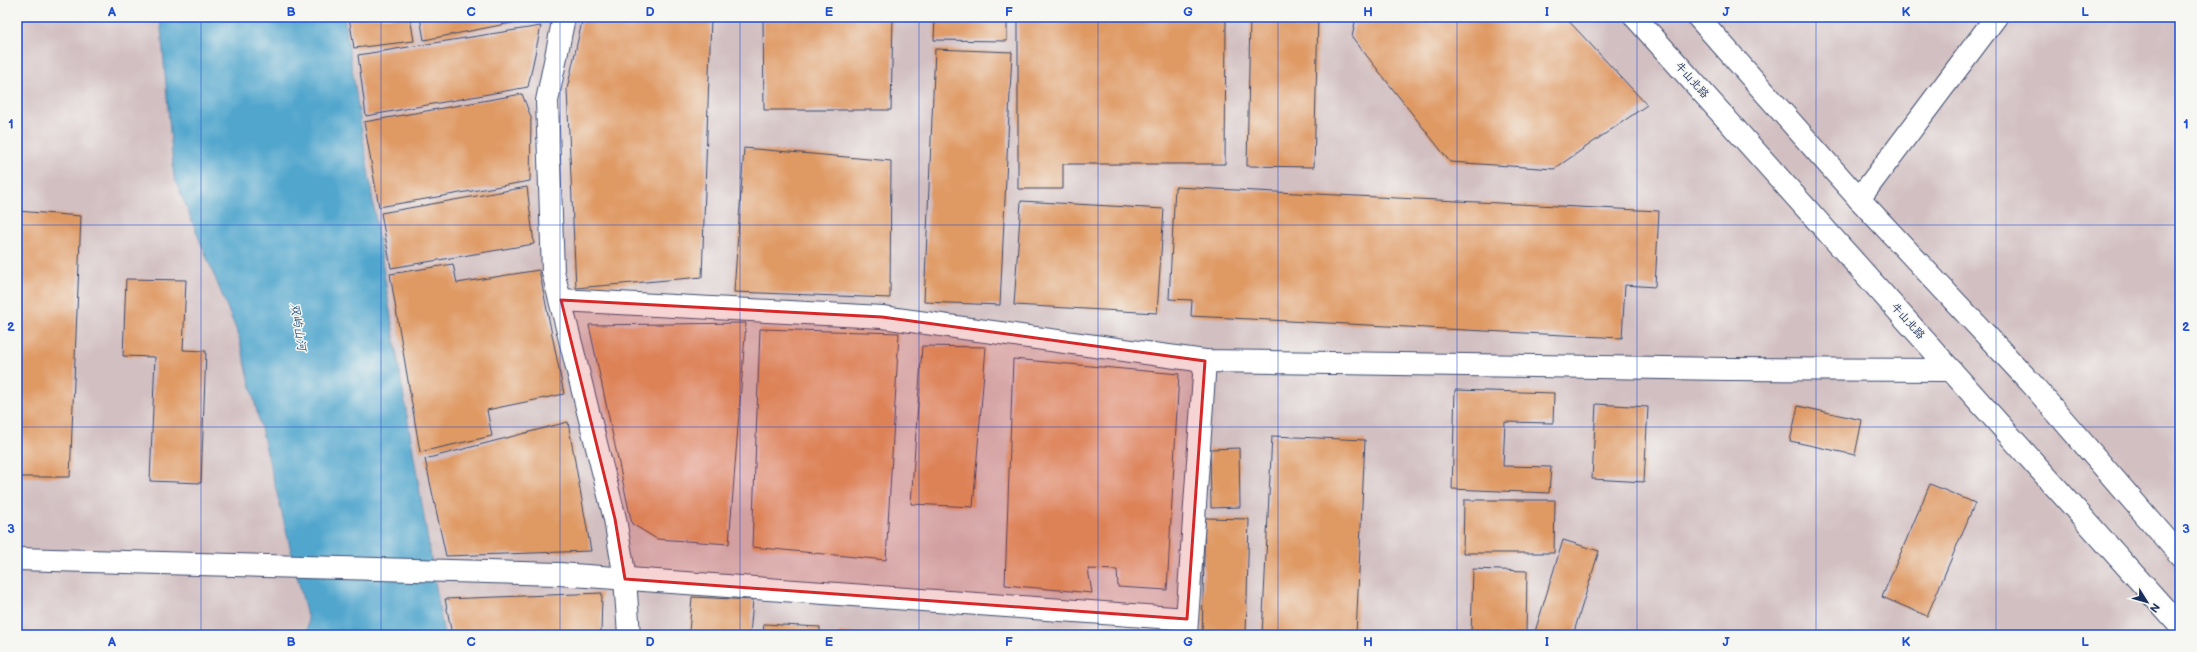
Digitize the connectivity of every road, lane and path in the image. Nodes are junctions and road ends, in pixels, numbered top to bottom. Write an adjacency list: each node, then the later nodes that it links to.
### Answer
1 (564, 17): 6 (street)
2 (1635, 17): 8 (street, 牛山北路)
3 (1698, 17): 5 (street)
4 (1996, 17): 5 (street)
5 (1859, 199): 9 (street)
6 (561, 300): 7 (street); 11 (street)
7 (1205, 361): 8 (street); 13 (street)
8 (1951, 370): 12 (street, 牛山北路)
9 (2180, 555)
10 (17, 559): 11 (street)
11 (625, 579): 13 (street); 14 (street)
12 (2180, 626)
13 (1186, 627)
14 (629, 635)

